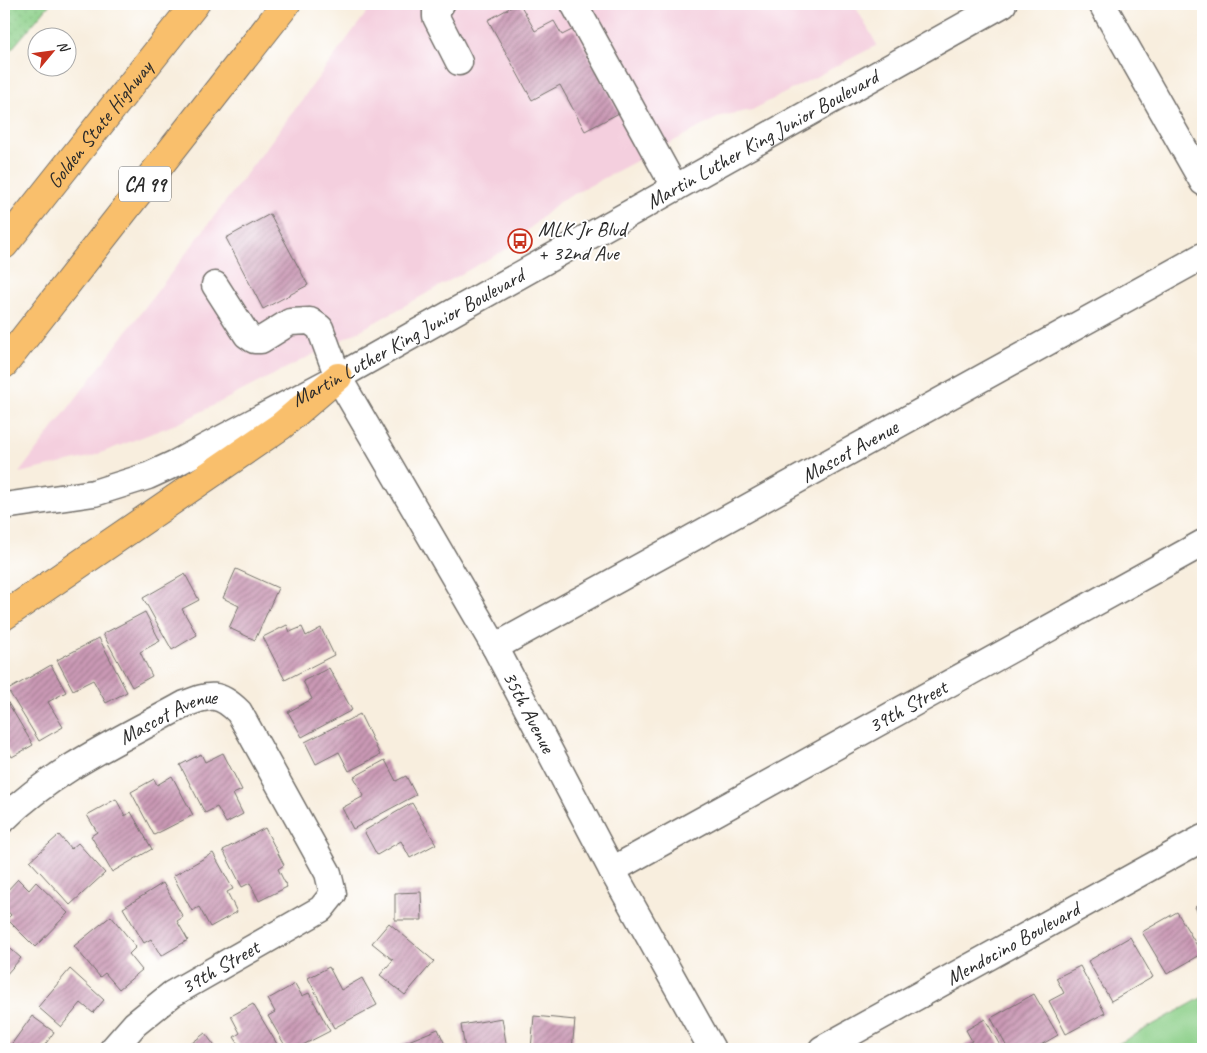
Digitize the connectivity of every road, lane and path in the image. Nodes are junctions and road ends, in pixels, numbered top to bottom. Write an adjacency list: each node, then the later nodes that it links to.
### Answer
1 (195, 4): 10 (highway, Golden State Highway)
2 (286, 4): 13 (highway, CA 99)
3 (441, 4): 7 (street)
4 (574, 4): 9 (street)
5 (1002, 4): 9 (street, Martin Luther King Junior Boulevard)
6 (1102, 4): 8 (street)
7 (459, 62)
8 (1203, 182)
9 (675, 188): 14 (street, Martin Luther King Junior Boulevard)
10 (4, 245)
11 (1203, 256): 18 (street, Mascot Avenue)
12 (215, 285): 14 (street, 35th Avenue)
13 (4, 364)
14 (338, 377): 15 (street, Martin Luther King Junior Boulevard); 17 (highway); 18 (street, 35th Avenue)
15 (4, 506)
16 (1203, 543): 21 (street, 39th Street)
17 (4, 616)
18 (495, 647): 21 (street, 35th Avenue)
19 (4, 819): 22 (street, Mascot Avenue)
20 (1203, 838): 23 (street, Mendocino Boulevard)
21 (612, 870): 25 (street, 35th Avenue)
22 (332, 894): 24 (street, 39th Street)
23 (832, 1047)
24 (113, 1049)
25 (712, 1049)

